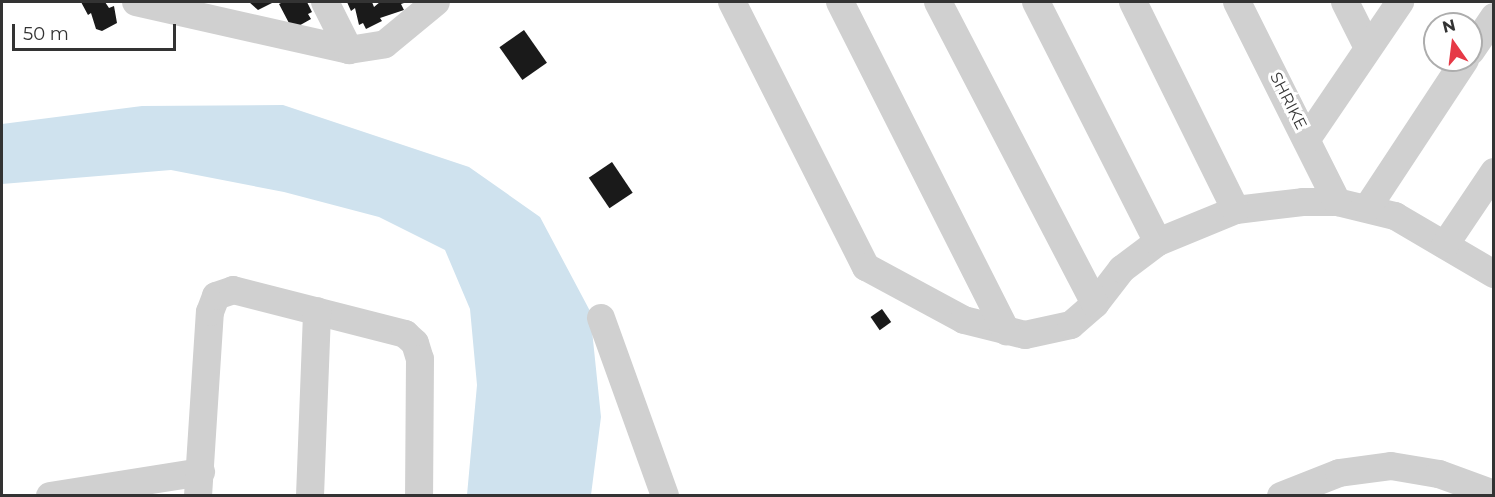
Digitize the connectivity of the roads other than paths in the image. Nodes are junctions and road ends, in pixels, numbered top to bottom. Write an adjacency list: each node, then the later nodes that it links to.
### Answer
1 (136, 2): 12 (street)
2 (325, 2): 16 (street)
3 (732, 2): 29 (street)
4 (840, 2): 29 (street)
5 (938, 2): 26 (street)
6 (1036, 2): 23 (street)
7 (1133, 2): 22 (street)
8 (1237, 2): 18 (street, SHRIKE)
9 (1344, 2): 15 (street)
10 (1400, 2): 15 (street)
11 (430, 4): 16 (street)
12 (227, 11): 16 (street)
13 (1494, 17): 14 (street)
14 (1483, 33)
15 (1368, 48): 18 (street)
16 (348, 50)
17 (1457, 72): 21 (street)
18 (1307, 139): 20 (street, SHRIKE)
19 (1494, 172): 24 (street)
20 (1337, 202): 21 (street); 22 (street)
21 (1368, 207): 24 (street)
22 (1236, 210): 23 (street)
23 (1158, 242): 26 (street)
24 (1445, 244): 25 (street)
25 (1494, 274)
26 (1095, 304): 29 (street)
27 (317, 311): 30 (street); 34 (street); 35 (street)
28 (601, 318): 36 (street)
29 (1006, 332)
30 (200, 484): 31 (street)
31 (93, 492): 33 (street)
32 (1494, 494): 37 (street)
33 (50, 495)
34 (310, 495)
35 (419, 495)
36 (665, 495)
37 (1281, 495)

